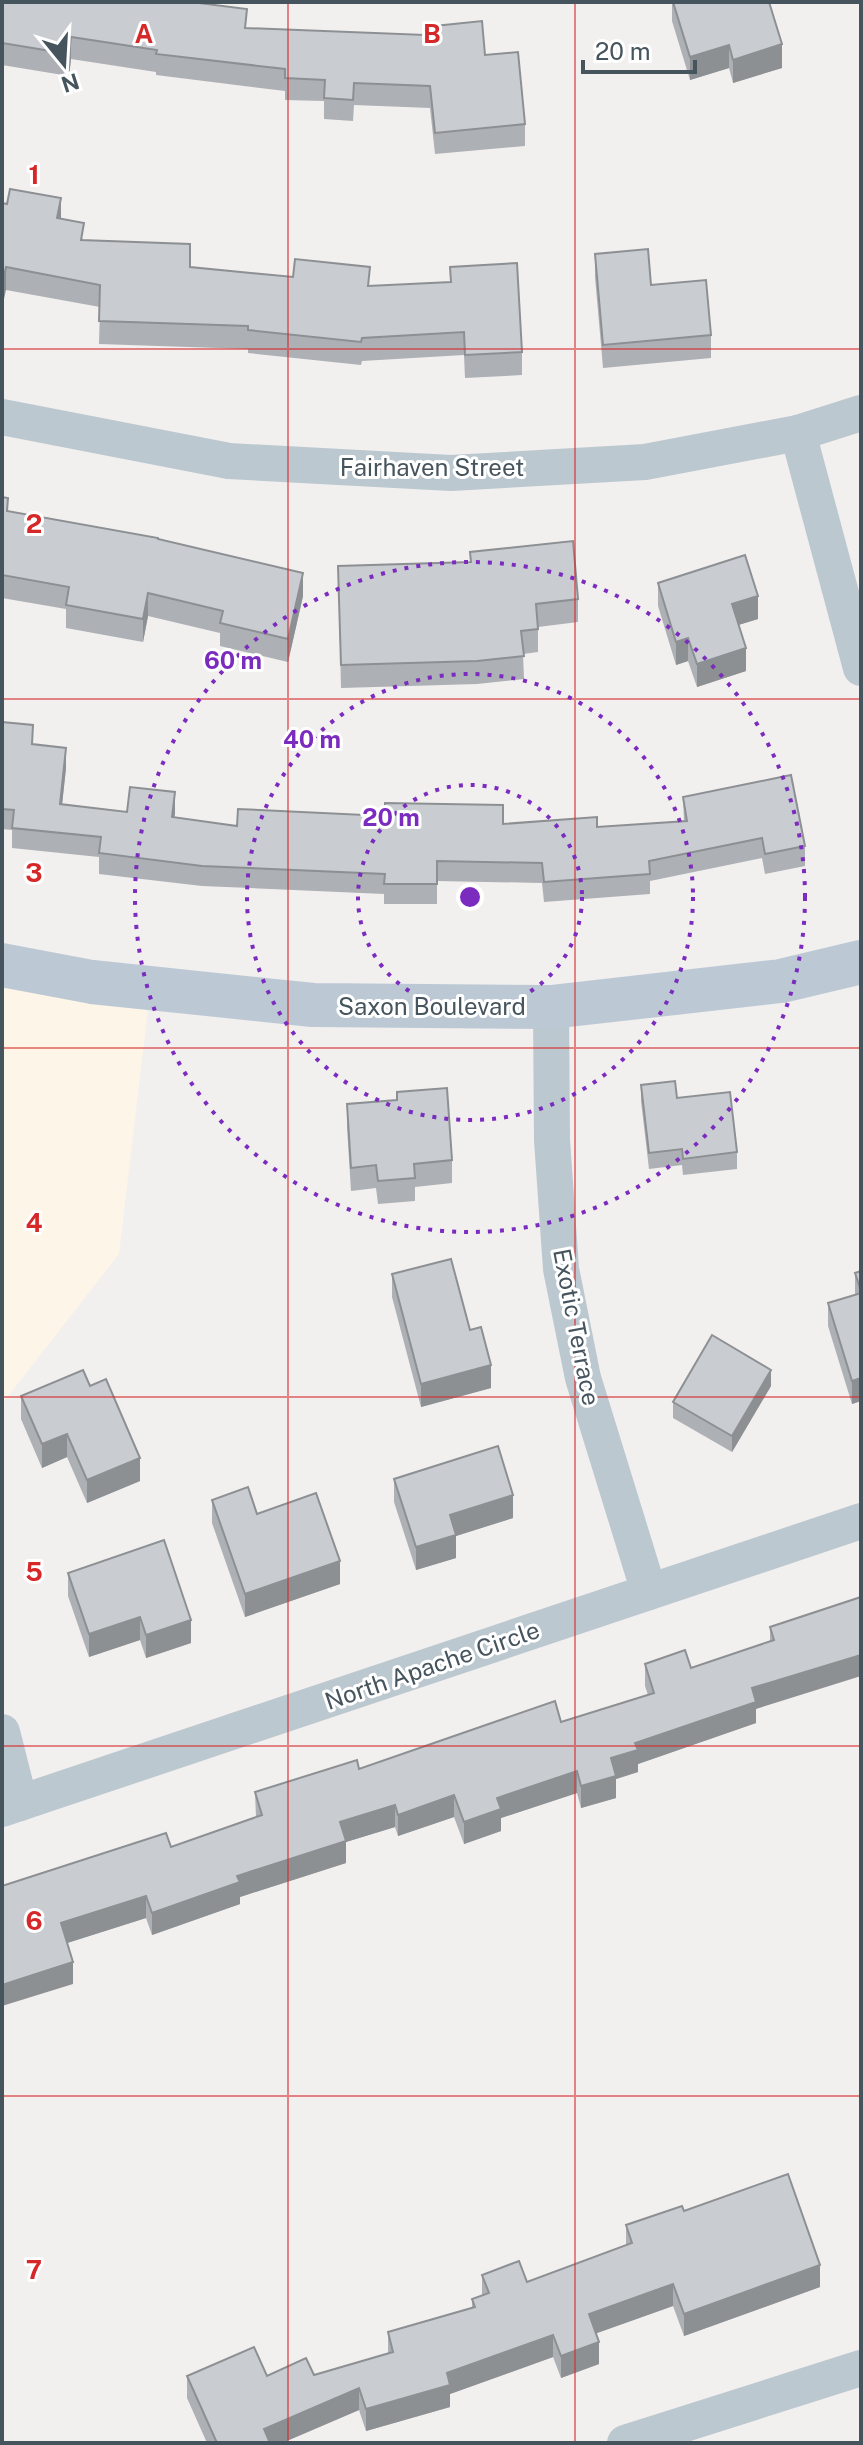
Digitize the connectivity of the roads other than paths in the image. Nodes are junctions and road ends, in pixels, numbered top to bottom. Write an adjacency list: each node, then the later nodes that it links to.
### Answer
1 (861, 413): 3 (street, Fairhaven Street)
2 (2, 417): 3 (street, Fairhaven Street)
3 (798, 433): 4 (street)
4 (861, 668)
5 (861, 962): 7 (main road, Saxon Boulevard)
6 (2, 965): 7 (main road, Saxon Boulevard)
7 (551, 1007): 9 (street, Exotic Terrace)
8 (861, 1521): 9 (street, North Apache Circle)
9 (649, 1592): 11 (street, North Apache Circle)
10 (2, 1732): 11 (street)
11 (11, 1806)
12 (861, 2368): 13 (street)
13 (625, 2443)

